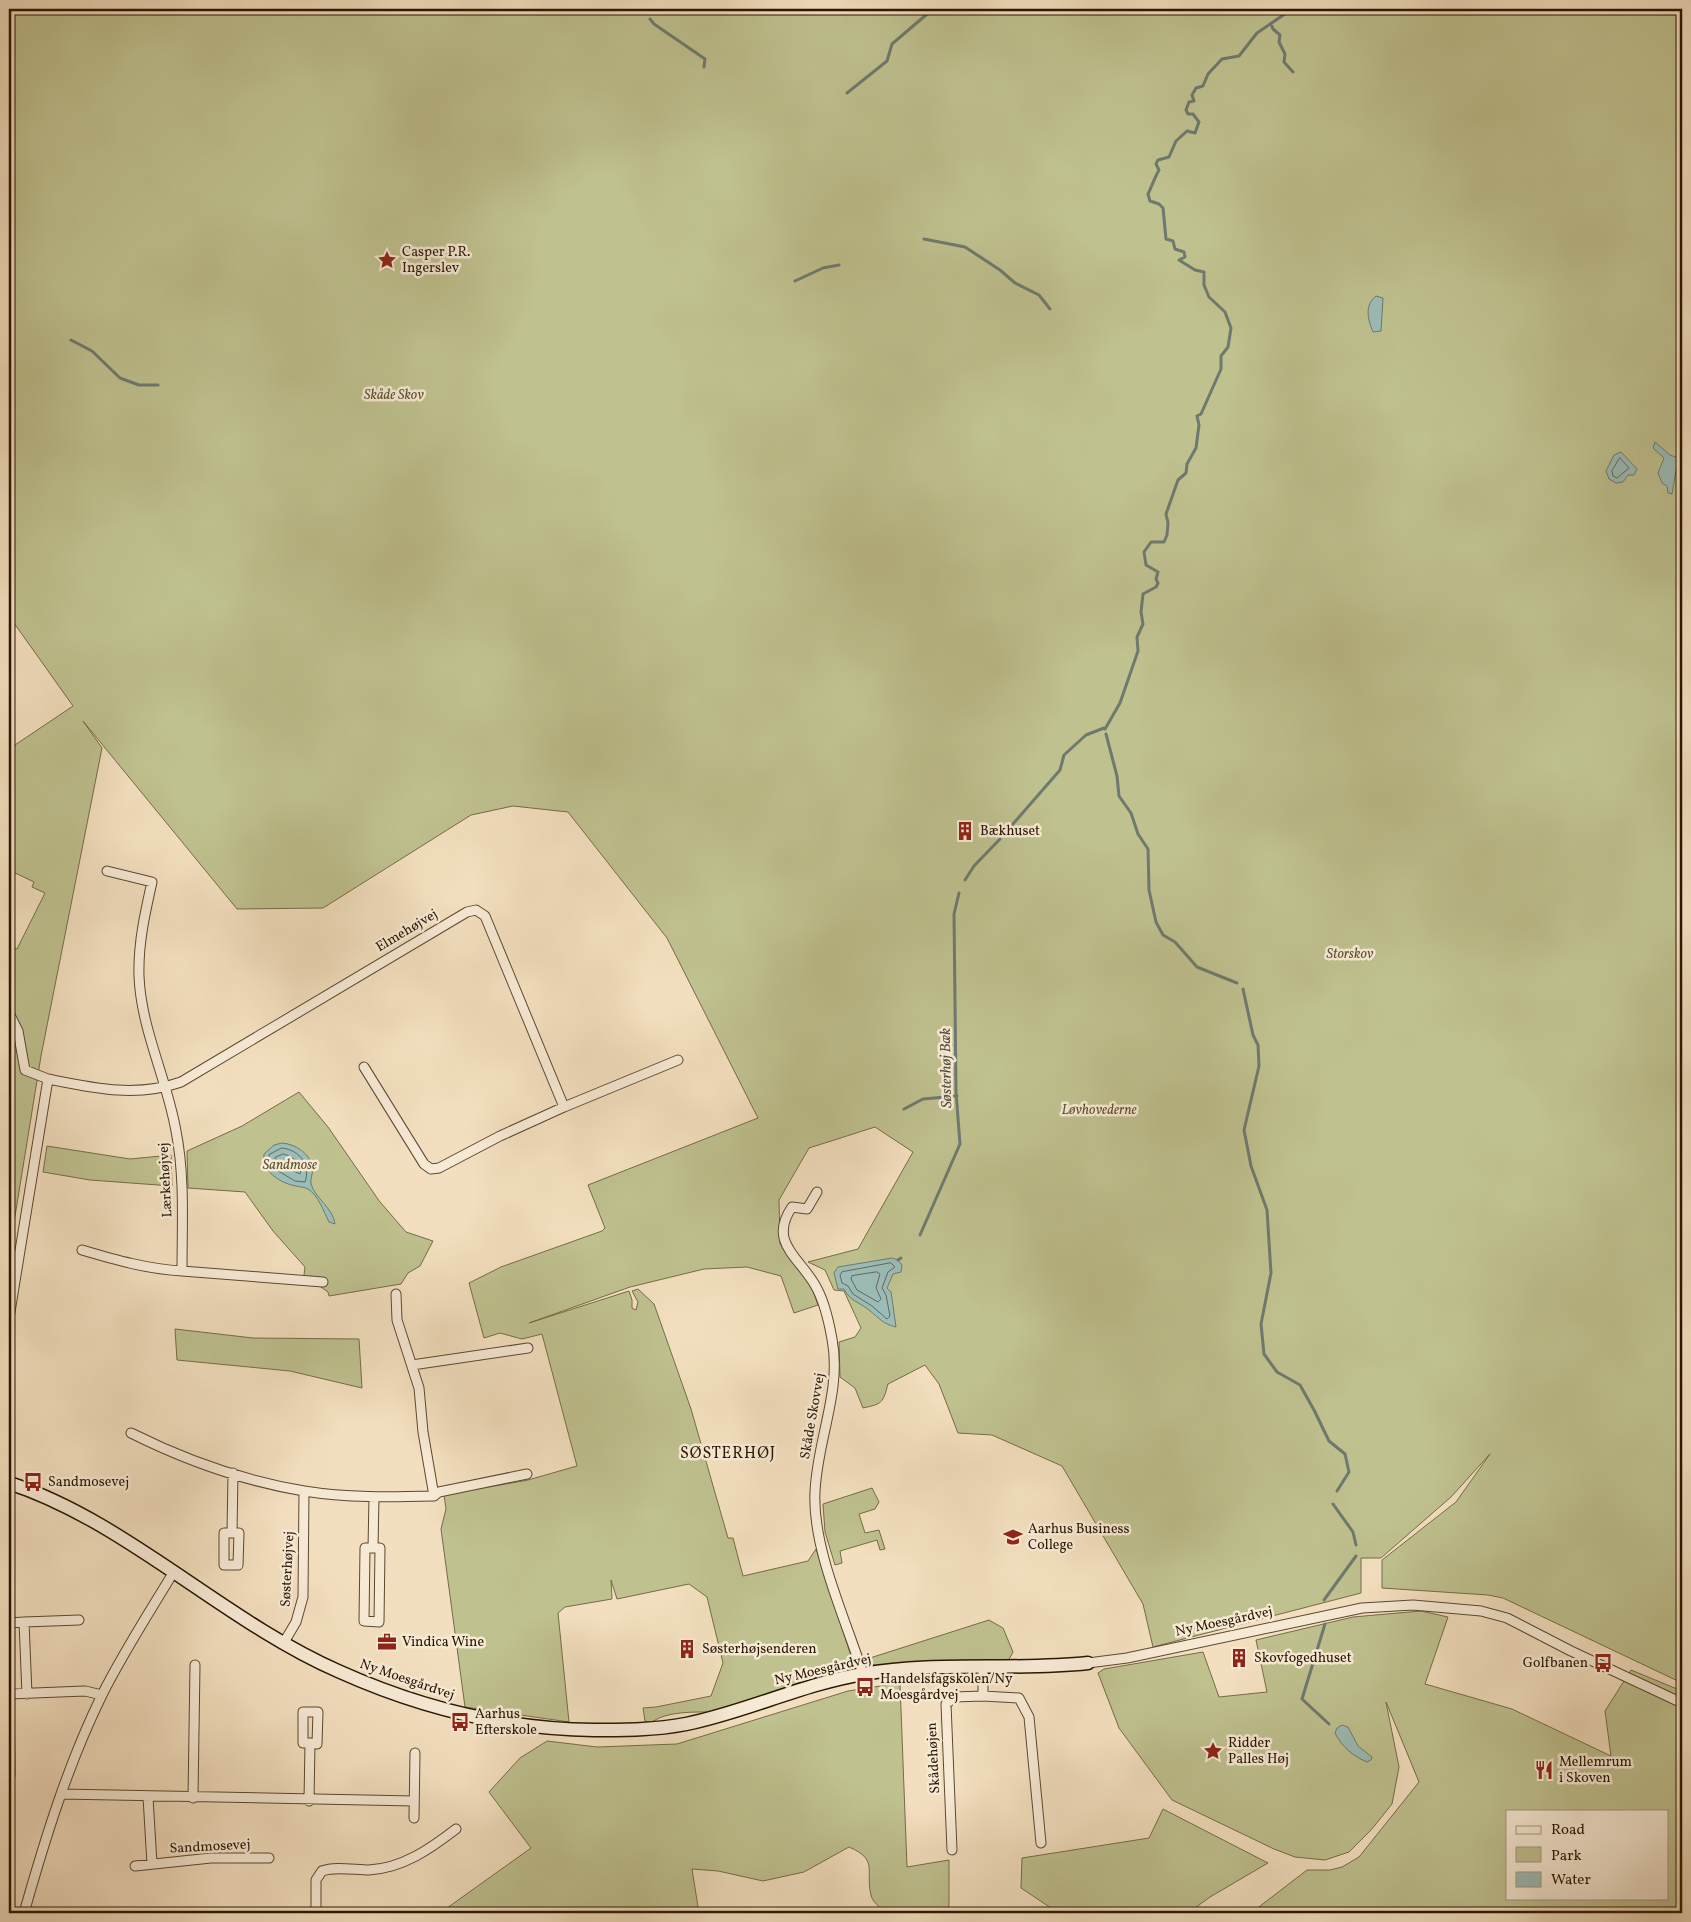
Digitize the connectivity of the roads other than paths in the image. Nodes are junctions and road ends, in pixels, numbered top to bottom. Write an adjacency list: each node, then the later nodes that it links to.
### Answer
1 (106, 872): 6 (street)
2 (9, 1013): 5 (street, Elmehøjvej)
3 (678, 1060): 7 (street)
4 (364, 1067): 7 (street)
5 (48, 1079): 6 (street, Elmehøjvej); 13 (street)
6 (164, 1088): 7 (street, Elmehøjvej); 10 (street, Lærkehøjvej)
7 (564, 1107)
8 (817, 1192): 33 (street, Skåde Skovvej)
9 (82, 1250): 10 (street)
10 (182, 1271): 11 (street)
11 (323, 1282)
12 (396, 1294): 15 (street)
13 (9, 1318)
14 (528, 1348): 15 (street)
15 (412, 1365): 21 (street)
16 (131, 1433): 17 (street)
17 (232, 1473): 20 (street); 23 (street)
18 (527, 1474): 21 (street)
19 (9, 1483): 25 (street, Ny Moesgårdvej)
20 (304, 1491): 22 (street); 29 (street, Søsterhøjvej)
21 (434, 1496): 22 (street)
22 (374, 1497): 24 (street)
23 (232, 1533)
24 (373, 1548): 24 (street)
25 (173, 1573): 29 (street, Ny Moesgårdvej); 36 (street)
26 (79, 1620): 27 (street)
27 (24, 1622): 28 (street); 35 (street)
28 (9, 1623)
29 (282, 1644): 33 (street, Ny Moesgårdvej)
30 (1088, 1663): 32 (street, Ny Moesgårdvej); 38 (street, Ny Moesgårdvej)
31 (195, 1665): 44 (street)
32 (983, 1666): 33 (street, Ny Moesgårdvej); 37 (street)
33 (863, 1674)
34 (9, 1694): 35 (street); 41 (street)
35 (26, 1694): 36 (street)
36 (102, 1695): 42 (street)
37 (983, 1696): 49 (street, Skådehøjen); 50 (street, Skådehøjen)
38 (1682, 1703)
39 (310, 1743): 45 (street)
40 (415, 1753): 46 (street)
41 (10, 1776)
42 (61, 1794): 43 (street); 54 (street)
43 (148, 1796): 44 (street); 52 (street, Sandmosevej)
44 (193, 1798): 45 (street)
45 (309, 1801): 46 (street)
46 (414, 1801): 47 (street)
47 (414, 1818)
48 (456, 1829): 55 (street)
49 (1041, 1843)
50 (952, 1850)
51 (269, 1858): 52 (street, Sandmosevej)
52 (152, 1864): 53 (street, Sandmosevej)
53 (135, 1866)
54 (24, 1913)
55 (316, 1913)

